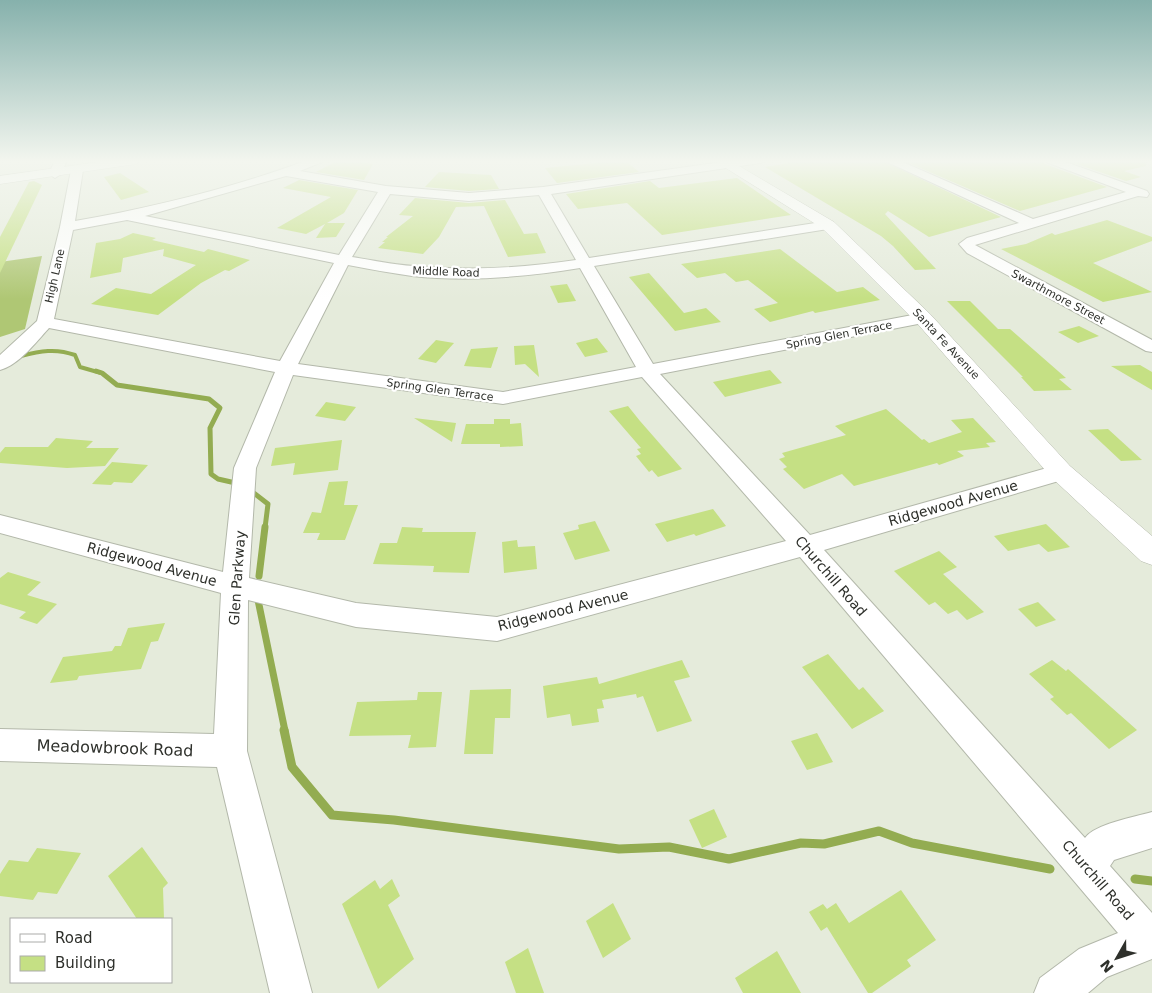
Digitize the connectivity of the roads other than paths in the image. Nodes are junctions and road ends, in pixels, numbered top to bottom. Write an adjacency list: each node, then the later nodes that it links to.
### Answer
1 (71, 206): 11 (street, High Lane)
2 (162, 206): 8 (street)
3 (376, 206): 12 (street, Glen Parkway)
4 (552, 206): 13 (street, Churchill Road)
5 (797, 206): 10 (main road, Santa Fe Avenue)
6 (993, 206): 9 (street)
7 (1097, 206): 9 (street)
8 (127, 216): 11 (street, Middle Road); 12 (street, Middle Road)
9 (1031, 223): 16 (street, Swarthmore Street)
10 (828, 225): 13 (street, Middle Road); 14 (main road, Santa Fe Avenue)
11 (67, 227): 15 (street, High Lane)
12 (343, 260): 13 (street, Middle Road); 18 (street, Glen Parkway)
13 (584, 263): 19 (street, Churchill Road)
14 (923, 318): 19 (street, Spring Glen Terrace); 20 (main road, Santa Fe Avenue)
15 (45, 322): 17 (street, High Lane); 18 (street, Spring Glen Terrace)
16 (1152, 347)
17 (0, 364)
18 (286, 368): 19 (street, Spring Glen Terrace); 24 (street, Glen Parkway)
19 (648, 372): 22 (street, Churchill Road)
20 (1062, 472): 22 (street, Ridgewood Avenue); 23 (main road, Santa Fe Avenue)
21 (0, 524): 24 (street, Ridgewood Avenue)
22 (805, 546): 24 (street, Ridgewood Avenue); 28 (street, Churchill Road)
23 (1152, 553)
24 (235, 586): 26 (street, Glen Parkway)
25 (0, 744): 26 (street, Meadowbrook Road)
26 (230, 751): 30 (street, Glen Parkway)
27 (1152, 830): 28 (street)
28 (1087, 868): 29 (street, Churchill Road)
29 (1151, 939): 31 (street)
30 (291, 993)
31 (1055, 993)

